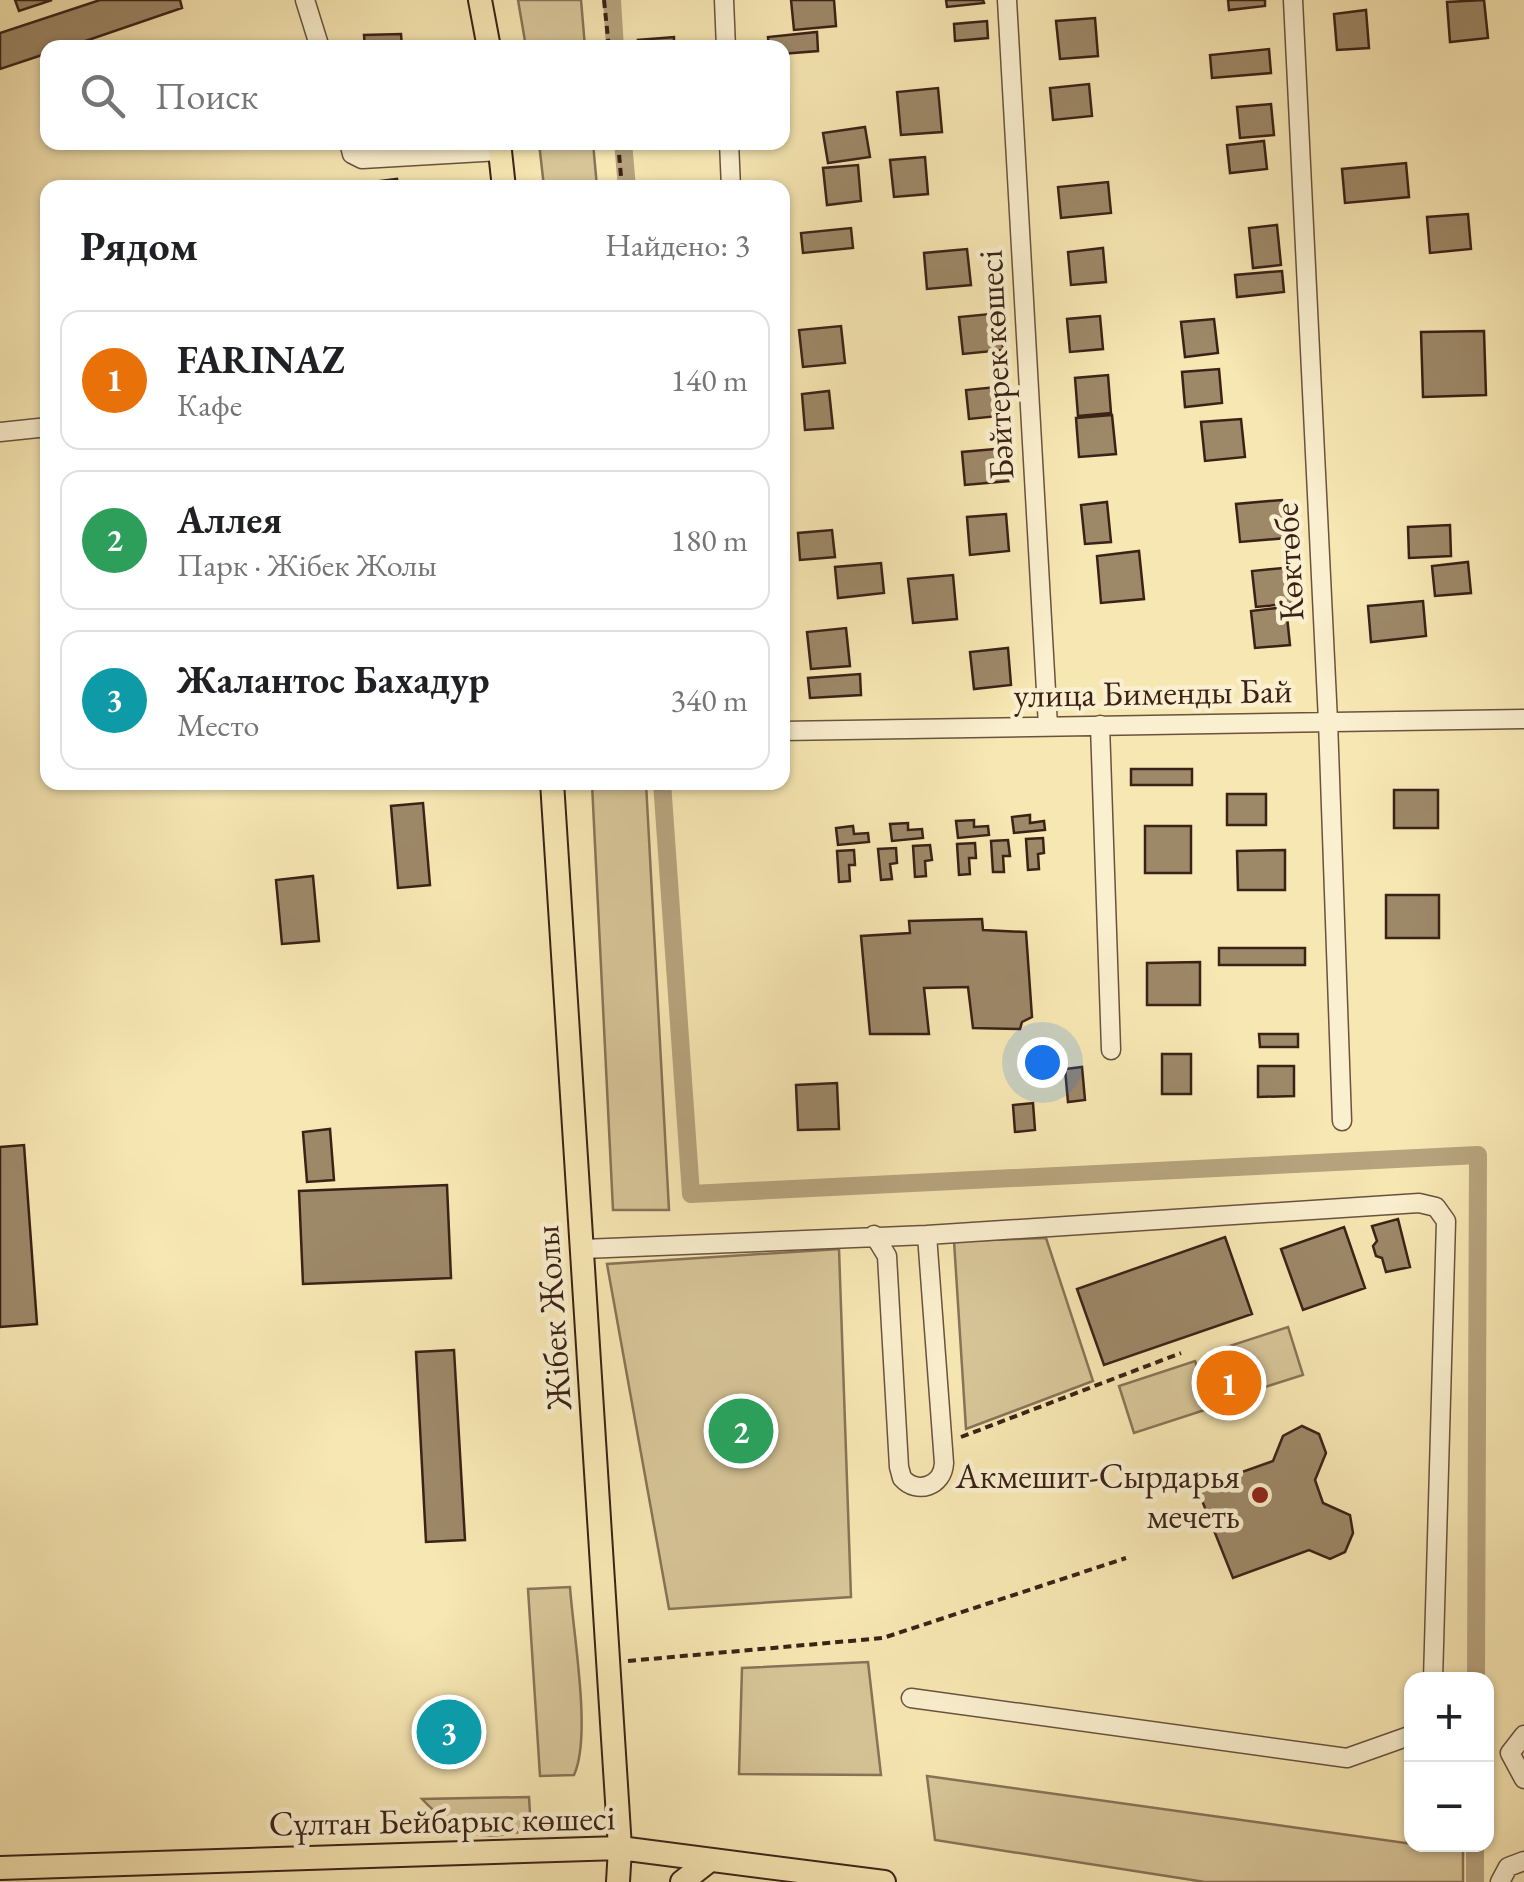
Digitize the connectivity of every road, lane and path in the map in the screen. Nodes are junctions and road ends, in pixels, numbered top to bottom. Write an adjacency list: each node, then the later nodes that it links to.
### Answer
1 (305, 0): 7 (street)
2 (480, 0): 8 (main road)
3 (604, 0): 9 (path)
4 (724, 0): 10 (street)
5 (1007, 0): 24 (street, Бәйтерек көшесі)
6 (1292, 0): 22 (street, Көктөбе)
7 (318, 40)
8 (488, 40)
9 (608, 40)
10 (726, 40)
11 (351, 150): 12 (street)
12 (457, 150)
13 (499, 150): 16 (main road)
14 (619, 150): 17 (path)
15 (729, 150): 18 (street)
16 (503, 180)
17 (621, 180)
18 (730, 180)
19 (40, 429): 20 (street)
20 (0, 432)
21 (1524, 719): 22 (street, улица Бименды Бай)
22 (1328, 720): 23 (street, улица Бименды Бай); 28 (street, Көктөбе)
23 (1100, 725): 24 (street, улица Бименды Бай); 27 (street)
24 (1048, 726): 25 (street, улица Бименды Бай)
25 (790, 732)
26 (553, 790): 31 (main road, Жібек Жолы)
27 (1111, 1050)
28 (1342, 1121)
29 (874, 1234): 30 (street); 30 (street); 31 (street)
30 (926, 1234): 36 (street)
31 (583, 1249): 35 (main road, Жібек Жолы)
32 (1180, 1353): 33 (path)
33 (956, 1439)
34 (1126, 1558): 35 (path)
35 (609, 1662): 41 (main road, Жібек Жолы)
36 (1433, 1672)
37 (911, 1698): 39 (street)
38 (1524, 1734): 40 (street)
39 (1404, 1739)
40 (1524, 1779)
41 (620, 1848): 42 (main road, Сұлтан Бейбарыс көшесі); 45 (main road, Сұлтан Бейбарыс көшесі); 47 (main road); 48 (main road)
42 (710, 1860): 46 (main road, Сұлтан Бейбарыс көшесі); 49 (main road)
43 (1524, 1860): 51 (street)
44 (0, 1868): 45 (main road, Сұлтан Бейбарыс көшесі)
45 (141, 1873)
46 (801, 1877): 50 (main road, Сұлтан Бейбарыс көшесі)
47 (618, 1882)
48 (626, 1882)
49 (682, 1882)
50 (884, 1882)
51 (1500, 1882)

